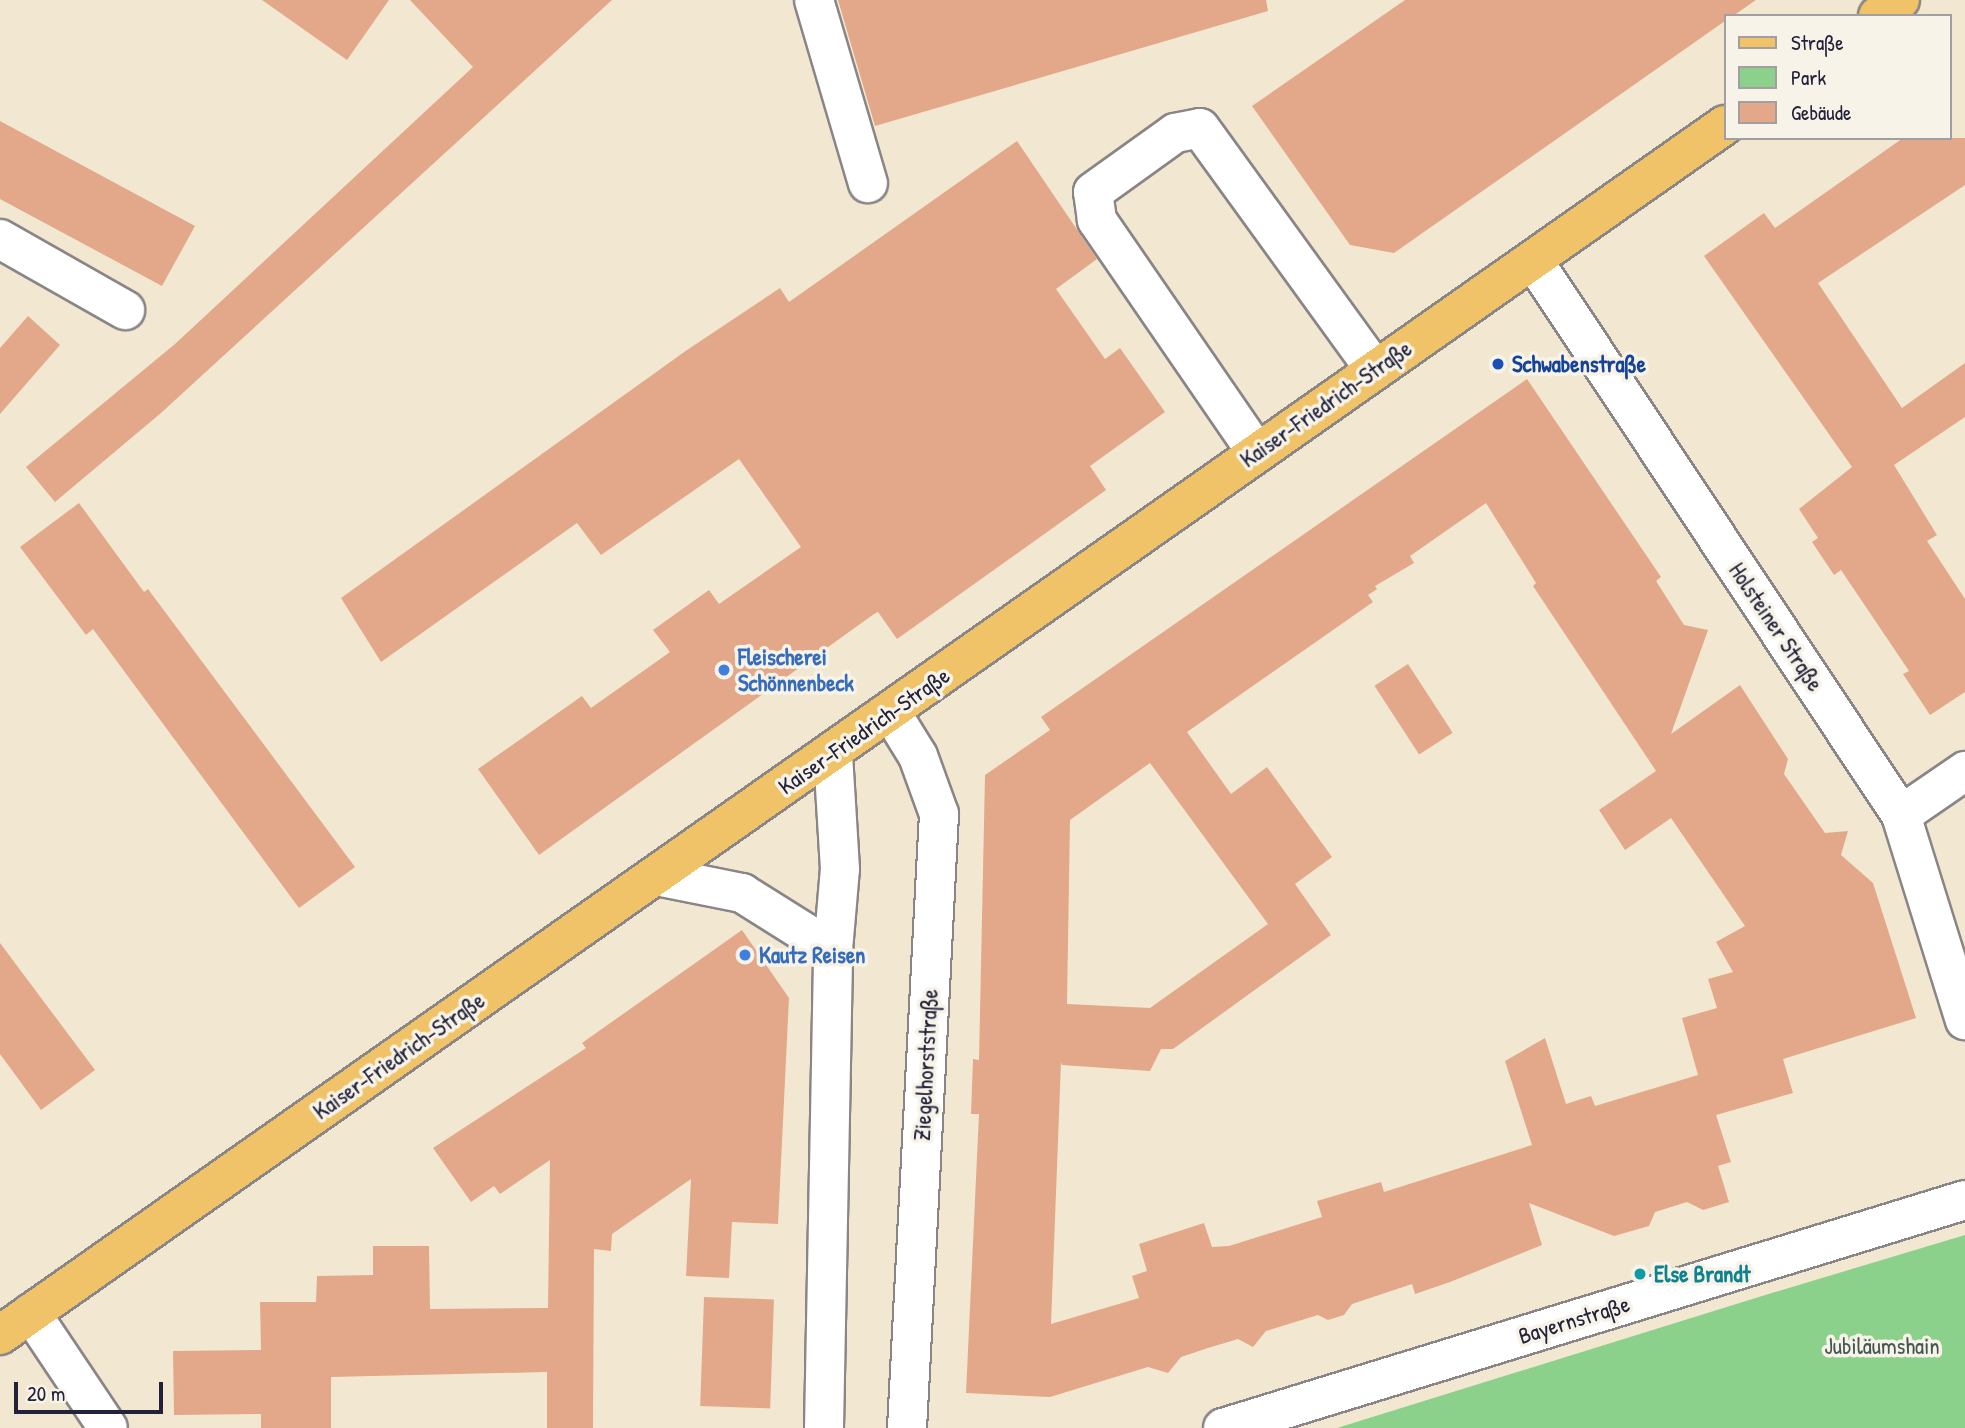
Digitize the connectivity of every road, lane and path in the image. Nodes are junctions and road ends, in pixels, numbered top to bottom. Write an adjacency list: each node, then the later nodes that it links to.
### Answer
1 (814, 0): 5 (street)
2 (1900, 0): 3 (main road)
3 (1881, 14)
4 (1724, 126): 7 (main road, Kaiser-Friedrich-Straße)
5 (868, 183)
6 (0, 239): 8 (street)
7 (1533, 260): 9 (main road, Kaiser-Friedrich-Straße); 14 (street, Holsteiner Straße)
8 (125, 310)
9 (1375, 370): 10 (main road, Kaiser-Friedrich-Straße); 10 (street)
10 (1257, 453): 11 (main road, Kaiser-Friedrich-Straße)
11 (892, 714): 12 (main road, Kaiser-Friedrich-Straße); 23 (street, Ziegelhorststraße)
12 (833, 752): 15 (main road, Kaiser-Friedrich-Straße); 16 (street)
13 (1965, 771): 14 (street)
14 (1901, 815): 17 (street, Holsteiner Straße)
15 (657, 876): 16 (street); 19 (main road, Kaiser-Friedrich-Straße)
16 (833, 950): 22 (street)
17 (1965, 1020)
18 (1965, 1200): 24 (street, Bayernstraße)
19 (31, 1314): 20 (main road, Kaiser-Friedrich-Straße); 21 (street)
20 (0, 1335)
21 (108, 1428)
22 (824, 1428)
23 (907, 1428)
24 (1223, 1428)

